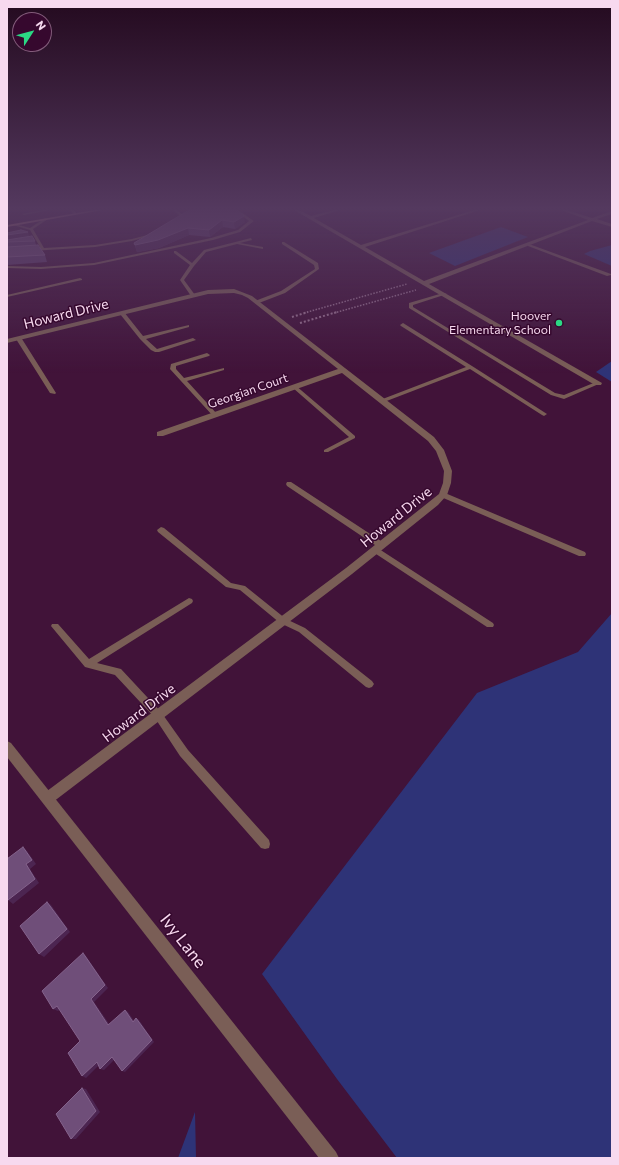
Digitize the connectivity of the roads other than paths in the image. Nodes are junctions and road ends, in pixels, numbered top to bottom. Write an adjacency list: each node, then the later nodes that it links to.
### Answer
1 (89, 264): 7 (lane)
2 (316, 264): 14 (lane)
3 (393, 264): 10 (street)
4 (471, 264): 10 (street)
5 (582, 264): 8 (lane)
6 (192, 265): 12 (lane)
7 (7, 267)
8 (609, 275)
9 (80, 279): 13 (lane)
10 (423, 281): 11 (street)
11 (445, 294): 27 (street); 27 (lane)
12 (193, 295): 14 (street, Howard Drive); 15 (street, Howard Drive)
13 (7, 296)
14 (256, 302): 25 (street, Howard Drive)
15 (122, 313): 18 (lane); 19 (street, Howard Drive)
16 (403, 325): 23 (lane)
17 (188, 326): 18 (lane)
18 (142, 338): 20 (lane)
19 (19, 339): 21 (street, Howard Drive); 29 (lane)
20 (193, 340)
21 (7, 341)
22 (207, 355): 26 (lane)
23 (470, 367): 30 (lane); 31 (lane)
24 (222, 369): 26 (lane)
25 (343, 370): 28 (street, Georgian Court); 30 (street, Howard Drive)
26 (183, 380): 32 (lane)
27 (598, 383)
28 (295, 387): 32 (street, Georgian Court); 34 (lane)
29 (53, 393)
30 (382, 401): 36 (street, Howard Drive)
31 (544, 414)
32 (215, 415): 33 (street, Georgian Court)
33 (160, 434)
34 (326, 451)
35 (290, 484): 38 (lane)
36 (443, 495): 38 (street, Howard Drive); 39 (lane)
37 (161, 530): 41 (lane)
38 (379, 547): 41 (street, Howard Drive); 42 (lane)
39 (582, 554)
40 (189, 601): 44 (lane)
41 (283, 621): 45 (lane); 46 (street, Howard Drive)
42 (490, 625)
43 (55, 626): 44 (lane)
44 (88, 664): 46 (lane)
45 (369, 684)
46 (158, 715): 48 (street, Howard Drive); 49 (lane)
47 (7, 747): 48 (street, Ivy Lane)
48 (48, 798): 50 (street, Ivy Lane)
49 (264, 844)
50 (330, 1158)

